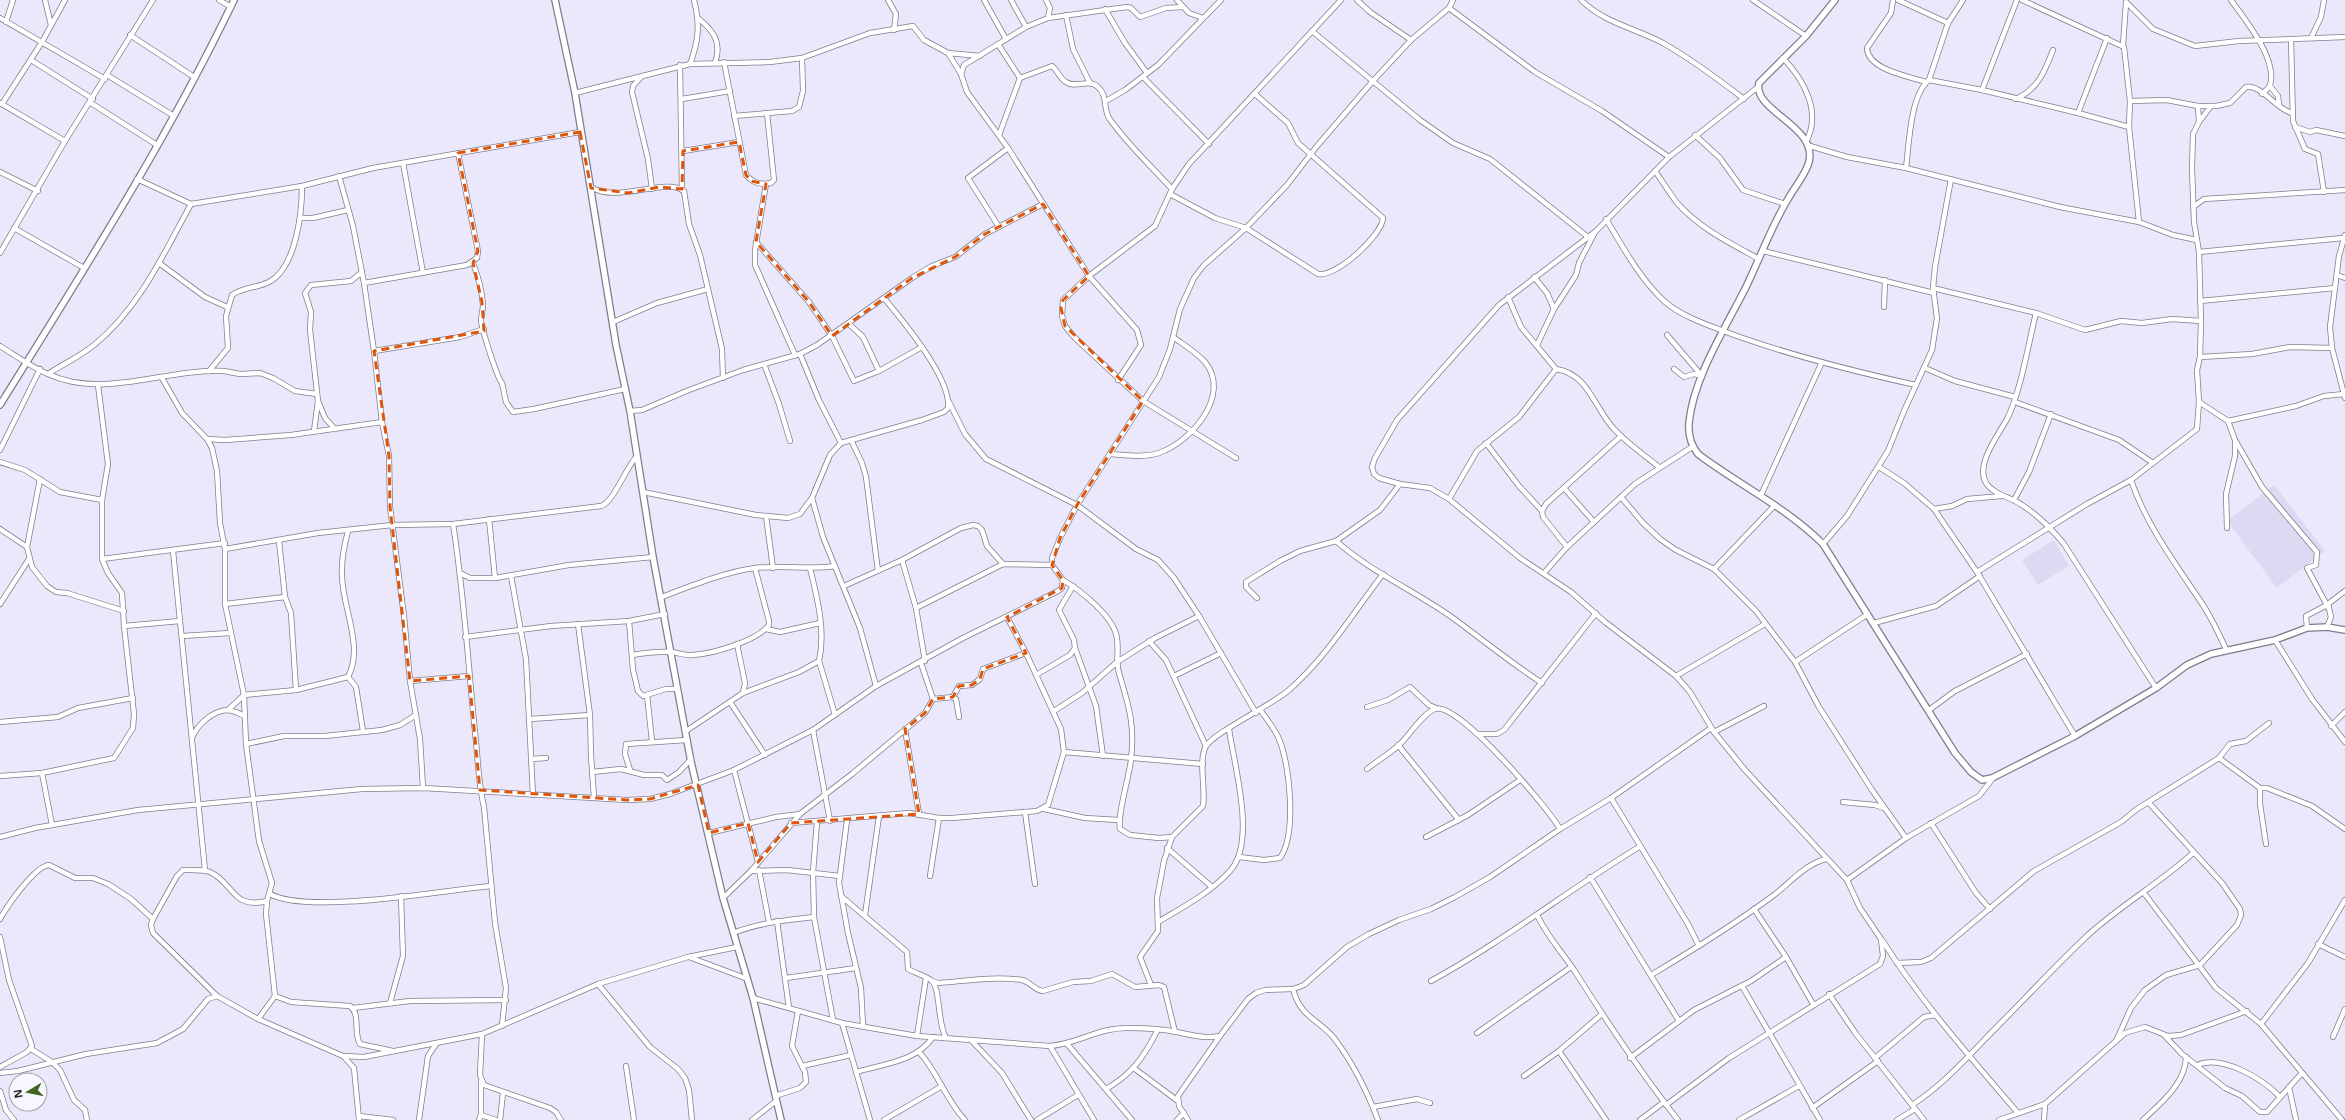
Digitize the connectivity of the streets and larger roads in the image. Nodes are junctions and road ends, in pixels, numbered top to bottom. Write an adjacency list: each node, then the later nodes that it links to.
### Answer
1 (13, 0): 38 (street)
2 (44, 0): 40 (street)
3 (65, 0): 40 (street)
4 (153, 0): 44 (street)
5 (219, 0): 29 (street)
6 (234, 0): 29 (street)
7 (555, 0): 79 (street)
8 (694, 0): 37 (street)
9 (888, 0): 42 (street)
10 (984, 0): 49 (street)
11 (1011, 0): 41 (street)
12 (1046, 0): 35 (street)
13 (1176, 0): 30 (street)
14 (1221, 0): 36 (street)
15 (1341, 0): 43 (street)
16 (1357, 0): 51 (street)
17 (1453, 0): 31 (street)
18 (1581, 0): 83 (street)
19 (1753, 0): 45 (street)
20 (1835, 0): 45 (street)
21 (1893, 0): 72 (street)
22 (1898, 0): 39 (street)
23 (1963, 0): 39 (street)
24 (2017, 0): 77 (street)
25 (2022, 0): 46 (street)
26 (2231, 0): 52 (street)
27 (2324, 0): 47 (street)
28 (2126, 1): 52 (street); 55 (street)
29 (231, 7): 70 (street)
30 (1182, 7): 32 (street); 36 (street)
31 (1449, 8): 51 (street); 113 (street)
32 (1105, 9): 33 (street); 67 (street)
33 (1066, 15): 35 (street); 74 (street)
34 (0, 18): 38 (street)
35 (1048, 18): 41 (street)
36 (1203, 18): 67 (street)
37 (699, 19): 62 (street); 64 (street)
38 (6, 22): 53 (street)
39 (1948, 23): 72 (street)
40 (51, 26): 53 (street)
41 (1026, 27): 49 (street)
42 (894, 30): 57 (street); 59 (street)
43 (1312, 31): 73 (street); 80 (street)
44 (130, 35): 69 (street); 70 (street)
45 (1806, 36): 60 (street)
46 (2107, 38): 55 (street); 93 (street)
47 (2311, 38): 48 (street); 50 (street)
48 (2345, 38)
49 (1006, 39): 54 (street)
50 (2291, 39): 52 (street); 94 (street)
51 (1411, 40): 73 (street)
52 (2259, 41): 75 (street)
53 (42, 42): 61 (street); 69 (street)
54 (998, 44): 58 (street); 71 (street)
55 (2123, 45): 87 (street)
56 (2053, 50): 84 (street)
57 (948, 54): 58 (street); 66 (street)
58 (980, 56): 66 (street)
59 (802, 58): 63 (street); 92 (street)
60 (1784, 58): 76 (street); 107 (street)
61 (31, 60): 85 (street); 88 (street)
62 (715, 62): 63 (street); 64 (street)
63 (724, 62): 78 (street)
64 (690, 64): 65 (street)
65 (680, 65): 68 (street); 82 (street)
66 (961, 74): 101 (street)
67 (1145, 75): 86 (street); 106 (street)
68 (642, 76): 79 (street); 124 (street)
69 (106, 77): 85 (street); 95 (street)
70 (194, 77): 95 (street)
71 (1020, 78): 74 (street); 101 (street)
72 (1928, 81): 77 (street); 115 (street)
73 (1372, 82): 112 (street); 143 (street)
74 (1090, 83): 86 (street)
75 (2270, 86): 81 (street); 89 (street)
76 (1758, 87): 83 (street); 107 (street)
77 (1982, 90): 84 (street)
78 (730, 91): 82 (street); 96 (street)
79 (575, 93): 100 (street)
80 (1255, 94): 106 (street); 112 (street)
81 (2262, 94): 89 (street); 91 (street)
82 (682, 99): 110 (street)
83 (1744, 99): 102 (street)
84 (2016, 99): 93 (street)
85 (92, 101): 104 (street); 108 (street)
86 (1106, 101): 125 (street)
87 (2130, 101): 90 (street); 98 (street)
88 (1, 103): 104 (street)
89 (2279, 105): 94 (street)
90 (2198, 106): 91 (street); 97 (street)
91 (2211, 106): 97 (street)
92 (767, 113): 96 (street); 121 (street)
93 (2078, 113): 98 (street)
94 (2292, 113): 99 (street)
95 (174, 116): 108 (street)
96 (734, 116): 105 (street)
97 (2199, 122): 134 (street)
98 (2129, 127): 138 (street)
99 (2295, 127): 103 (street); 129 (street)
100 (580, 132): 111 (street); 123 (street)
101 (999, 135): 109 (street)
102 (1695, 135): 113 (street); 133 (street)
103 (2345, 136)
104 (65, 141): 128 (street)
105 (739, 142): 110 (street); 121 (street)
106 (1209, 144): 125 (street)
107 (1808, 144): 115 (street); 133 (street)
108 (157, 145): 119 (street)
109 (1008, 148): 132 (street); 139 (street)
110 (683, 151): 126 (street)
111 (458, 153): 114 (street); 151 (street)
112 (1311, 155): 141 (street); 141 (street)
113 (1669, 157): 116 (street)
114 (403, 162): 118 (street); 155 (street)
115 (1906, 168): 120 (street)
116 (1655, 171): 137 (street); 150 (street)
117 (0, 172): 128 (street)
118 (340, 176): 122 (street); 135 (street)
119 (137, 179): 131 (street); 153 (street)
120 (1951, 179): 138 (street); 164 (street)
121 (766, 184): 146 (street)
122 (302, 186): 131 (street); 136 (street)
123 (591, 187): 124 (street); 173 (street)
124 (652, 189): 126 (street)
125 (1172, 189): 130 (street)
126 (682, 190): 163 (street)
127 (2345, 190): 129 (street)
128 (38, 191): 140 (street)
129 (2324, 192): 134 (street)
130 (1170, 194): 141 (street); 157 (street)
131 (191, 204): 152 (street)
132 (1043, 204): 139 (street); 157 (street)
133 (1785, 204): 147 (street)
134 (2193, 207): 145 (street)
135 (348, 210): 136 (street); 154 (street)
136 (301, 218): 168 (street)
137 (1606, 219): 142 (street); 176 (street)
138 (2139, 222): 145 (street)
139 (999, 226): 165 (street)
140 (14, 228): 148 (street); 153 (street)
141 (1246, 228): 179 (street)
142 (1595, 232): 143 (street); 170 (street)
143 (1588, 237): 158 (street)
144 (2344, 237): 149 (street); 156 (street)
145 (2197, 240): 149 (street)
146 (756, 242): 178 (street); 185 (street)
147 (1763, 251): 150 (street); 160 (street)
148 (0, 252)
149 (2199, 252): 167 (street)
150 (1759, 258): 176 (street)
151 (473, 262): 155 (street); 175 (street)
152 (159, 263): 168 (street); 196 (street)
153 (84, 268): 187 (street)
154 (362, 272): 161 (street); 204 (street)
155 (423, 273): 161 (street)
156 (2338, 274): 159 (street); 162 (street)
157 (1089, 276): 200 (street); 200 (street)
158 (1534, 277): 166 (street); 170 (street)
159 (2345, 278)
160 (1885, 280): 164 (street); 169 (street)
161 (364, 283): 184 (street)
162 (2335, 288): 167 (street); 183 (street)
163 (708, 289): 173 (street); 199 (street)
164 (1934, 291): 171 (street); 190 (street)
165 (884, 298): 174 (street); 182 (street)
166 (1508, 298): 180 (street); 239 (street)
167 (2200, 301): 172 (street)
168 (227, 307): 194 (street)
169 (1884, 307)
170 (1554, 309): 180 (street)
171 (2036, 314): 172 (street); 206 (street)
172 (2201, 321): 186 (street)
173 (613, 322): 203 (street)
174 (848, 324): 178 (street); 195 (street)
175 (484, 329): 184 (street); 203 (street)
176 (1724, 331): 188 (street); 197 (street)
177 (1667, 335): 197 (street)
178 (832, 336): 185 (street); 195 (street)
179 (1173, 337): 208 (street); 218 (street)
180 (1537, 345): 192 (street)
181 (0, 346): 187 (street)
182 (922, 347): 195 (street); 209 (street)
183 (2332, 348): 186 (street); 205 (street)
184 (374, 351): 215 (street)
185 (797, 354): 189 (street); 225 (street)
186 (2200, 357): 210 (street)
187 (26, 361): 191 (street); 211 (street)
188 (1822, 362): 202 (street); 242 (street)
189 (764, 364): 199 (street); 224 (street)
190 (1925, 368): 202 (street); 206 (street)
191 (40, 369): 196 (street); 229 (street)
192 (1556, 369): 219 (street); 226 (street)
193 (1674, 369): 197 (street)
194 (209, 371): 198 (street); 204 (street)
195 (879, 371)
196 (48, 374): 201 (street)
197 (1702, 376): 227 (street)
198 (162, 378): 201 (street); 220 (street)
199 (723, 378): 212 (street)
200 (1118, 380): 208 (street)
201 (98, 385): 247 (street)
202 (1916, 385): 236 (street)
203 (625, 389): 212 (street)
204 (317, 394): 207 (street)
205 (2344, 396): 214 (street)
206 (2015, 400): 213 (street); 243 (street)
207 (318, 401): 216 (street); 217 (street)
208 (1143, 401): 218 (street); 230 (street)
209 (949, 402): 222 (street); 249 (street)
210 (2199, 402): 214 (street); 234 (street)
211 (0, 405)
212 (630, 411): 231 (street)
213 (2051, 414): 234 (street); 248 (street)
214 (2228, 421): 223 (street)
215 (382, 422): 216 (street); 257 (street)
216 (335, 429): 217 (street)
217 (314, 431): 221 (street)
218 (1194, 431): 230 (street); 232 (street)
219 (1621, 436): 235 (street); 240 (street)
220 (208, 439): 221 (street); 228 (street)
221 (217, 440): 228 (street)
222 (851, 440): 225 (street); 281 (street)
223 (2235, 440): 259 (street); 297 (street)
224 (790, 441)
225 (841, 443): 244 (street)
226 (1486, 443): 246 (street); 252 (street)
227 (1692, 447): 235 (street); 242 (street)
228 (212, 448): 264 (street)
229 (0, 450)
230 (1110, 454): 249 (street)
231 (637, 456): 241 (street); 254 (street)
232 (1236, 458)
233 (0, 462): 237 (street)
234 (2153, 463): 238 (street)
235 (1659, 467): 245 (street)
236 (1879, 467): 251 (street); 265 (street)
237 (40, 478): 247 (street); 266 (street)
238 (2131, 480): 258 (street); 324 (street)
239 (1400, 484): 246 (street); 263 (street)
240 (1564, 488): 252 (street); 255 (street)
241 (643, 492): 253 (street); 270 (street)
242 (1761, 495): 250 (street)
243 (2003, 496): 248 (street); 251 (street)
244 (812, 498): 253 (street); 276 (street)
245 (1621, 498): 255 (street); 280 (street)
246 (1449, 499): 282 (street)
247 (102, 500): 272 (street)
248 (2014, 500): 258 (street)
249 (1077, 505): 275 (street); 303 (street)
250 (1775, 505): 265 (street); 280 (street)
251 (1934, 509): 285 (street)
252 (1542, 511): 267 (street)
253 (766, 516): 278 (street)
254 (489, 519): 256 (street); 287 (street)
255 (1594, 522): 267 (street)
256 (453, 524): 257 (street); 283 (street)
257 (392, 525): 261 (street); 339 (street)
258 (2050, 527): 285 (street); 343 (street)
259 (2227, 528)
260 (1, 531): 266 (street)
261 (348, 531): 262 (street); 338 (street)
262 (279, 541): 268 (street); 292 (street)
263 (1336, 541): 284 (street); 294 (street)
264 (225, 543): 268 (street); 269 (street)
265 (1823, 544): 302 (street)
266 (27, 547): 271 (street)
267 (1567, 548): 282 (street)
268 (225, 549): 296 (street)
269 (174, 551): 272 (street); 305 (street)
270 (653, 557): 286 (street); 293 (street)
271 (29, 559): 295 (street); 299 (street)
272 (102, 560): 299 (street)
273 (902, 560): 274 (street); 281 (street); 298 (street)
274 (1003, 564): 275 (street); 298 (street)
275 (1052, 565): 288 (street)
276 (835, 566): 279 (street); 289 (street)
277 (755, 568): 278 (street); 293 (street); 314 (street)
278 (773, 568): 279 (street)
279 (810, 568): 307 (street)
280 (1714, 569): 310 (street)
281 (878, 571): 289 (street)
282 (1544, 572): 300 (street)
283 (460, 573): 287 (street); 319 (street)
284 (1383, 574): 340 (street); 359 (street)
285 (1978, 574): 308 (street); 328 (street)
286 (511, 576): 287 (street); 315 (street)
287 (495, 578)
288 (1063, 580): 290 (street); 304 (street)
289 (844, 586): 341 (street)
290 (1073, 586): 323 (street); 332 (street)
291 (2345, 591): 297 (street)
292 (285, 597): 296 (street); 345 (street)
293 (662, 597): 301 (street)
294 (1257, 598)
295 (0, 604)
296 (225, 604): 317 (street)
297 (2328, 607): 312 (street); 313 (street)
298 (916, 608): 331 (street)
299 (124, 611): 311 (street)
300 (1596, 613): 337 (street); 340 (street)
301 (665, 614): 306 (street); 325 (street)
302 (1868, 614): 308 (street); 333 (street)
303 (1200, 616): 321 (street); 327 (street)
304 (1007, 618): 326 (street); 331 (street)
305 (180, 621): 311 (street); 318 (street)
306 (629, 621): 309 (street); 329 (street)
307 (820, 623): 314 (street); 330 (street)
308 (1874, 623): 357 (street)
309 (578, 624): 315 (street); 362 (street)
310 (1765, 624): 333 (street); 337 (street)
311 (124, 626): 350 (street)
312 (2327, 627): 313 (street); 316 (street)
313 (2307, 628): 320 (street)
314 (766, 629): 322 (street)
315 (521, 630): 319 (street); 366 (street)
316 (2345, 630)
317 (230, 633): 318 (street); 347 (street)
318 (182, 636): 378 (street)
319 (465, 636): 335 (street)
320 (2275, 640): 324 (street); 369 (street)
321 (1149, 641): 332 (street); 336 (street)
322 (737, 644): 325 (street); 346 (street)
323 (1075, 648): 334 (street); 342 (street)
324 (2226, 649): 343 (street)
325 (671, 652): 329 (street); 344 (street)
326 (1026, 653): 334 (street); 349 (street)
327 (1221, 653): 336 (street); 359 (street)
328 (2027, 654): 357 (street); 377 (street)
329 (632, 655): 348 (street)
330 (819, 661): 346 (street); 363 (street)
331 (923, 662): 341 (street); 351 (street)
332 (1117, 662): 342 (street); 392 (street)
333 (1795, 662): 415 (street)
334 (1036, 675): 358 (street)
335 (469, 676): 339 (street); 405 (street)
336 (1174, 676): 384 (street)
337 (1676, 676): 373 (street)
338 (348, 677): 345 (street); 374 (street)
339 (410, 681): 361 (street)
340 (1542, 683): 376 (street)
341 (876, 686): 363 (street)
342 (1089, 686): 358 (street); 387 (street)
343 (2156, 688): 377 (street)
344 (678, 689): 348 (street); 375 (street)
345 (296, 690): 347 (street)
346 (743, 693): 352 (street)
347 (244, 695): 356 (street); 364 (street)
348 (647, 695): 380 (street)
349 (953, 697): 351 (street); 365 (street)
350 (133, 698): 367 (street); 398 (street)
351 (934, 699): 370 (street)
352 (730, 702): 375 (street); 386 (street)
353 (1764, 706): 373 (street)
354 (1367, 707): 355 (street)
355 (1436, 708): 376 (street); 383 (street)
356 (228, 710): 364 (street); 378 (street)
357 (1929, 710): 400 (street)
358 (1054, 711): 385 (street)
359 (1258, 712): 371 (street); 441 (street)
360 (2345, 712): 369 (street)
361 (416, 715): 374 (street); 403 (street)
362 (590, 715): 366 (street); 397 (street)
363 (835, 715): 372 (street)
364 (245, 716): 382 (street)
365 (959, 717)
366 (530, 719): 390 (street)
367 (0, 722)
368 (2269, 723): 389 (street)
369 (2331, 726): 381 (street)
370 (905, 729): 407 (street); 418 (street)
371 (1229, 729): 384 (street); 441 (street)
372 (813, 730): 386 (street); 407 (street)
373 (1713, 730): 409 (street); 442 (street)
374 (363, 731): 382 (street)
375 (686, 731): 379 (street)
376 (1478, 734): 401 (street)
377 (2075, 736): 400 (street)
378 (191, 740): 413 (street)
379 (688, 740): 380 (street); 391 (street)
380 (652, 741): 395 (street)
381 (2345, 742)
382 (246, 744): 410 (street)
383 (1398, 745): 394 (street); 423 (street)
384 (1206, 746): 393 (street)
385 (1064, 752): 387 (street); 414 (street)
386 (765, 755): 396 (street)
387 (1103, 756): 392 (street)
388 (546, 758): 390 (street)
389 (2219, 758): 404 (street); 412 (street)
390 (532, 759): 406 (street)
391 (691, 759): 395 (street); 402 (street)
392 (1131, 759): 393 (street); 422 (street)
393 (1203, 764): 434 (street)
394 (1367, 769)
395 (630, 770): 397 (street)
396 (734, 770): 402 (street); 426 (street)
397 (592, 772): 408 (street)
398 (42, 773): 399 (street); 429 (street)
399 (0, 776)
400 (1993, 778): 428 (street)
401 (1520, 780): 423 (street); 430 (street)
402 (698, 786): 408 (street); 432 (street)
403 (423, 788): 405 (street); 410 (street)
404 (2260, 788): 431 (street); 437 (street)
405 (480, 790): 406 (street); 453 (street)
406 (533, 795): 408 (street)
407 (826, 795): 417 (street); 424 (street)
408 (594, 797)
409 (1611, 798): 430 (street); 438 (street)
410 (255, 799): 413 (street); 456 (street)
411 (1843, 802): 415 (street)
412 (2149, 803): 440 (street); 463 (street)
413 (199, 804): 429 (street); 444 (street)
414 (1044, 809): 416 (street); 422 (street)
415 (1885, 809): 436 (street)
416 (1026, 812): 420 (street); 452 (street)
417 (800, 814): 426 (street); 427 (street)
418 (919, 814): 419 (street); 420 (street)
419 (879, 816): 421 (street); 464 (street)
420 (939, 818): 449 (street)
421 (846, 820): 424 (street); 448 (street)
422 (1119, 820): 434 (street)
423 (1459, 820): 435 (street)
424 (830, 821): 425 (street)
425 (817, 822): 427 (street); 447 (street)
426 (748, 823): 432 (street); 443 (street)
427 (791, 823): 443 (street)
428 (1931, 823): 436 (street); 463 (street)
429 (52, 825): 433 (street)
430 (1560, 829): 495 (street)
431 (2345, 829)
432 (709, 833): 459 (street)
433 (0, 837)
434 (1172, 837): 439 (street)
435 (1426, 837)
436 (1906, 838): 451 (street)
437 (2266, 844)
438 (1639, 847): 450 (street); 476 (street)
439 (1167, 848): 454 (street); 471 (street)
440 (2193, 853): 455 (street); 482 (street)
441 (1240, 857): 454 (street)
442 (1826, 859): 451 (street); 462 (street)
443 (758, 862): 446 (street)
444 (205, 870): 461 (street); 468 (street)
445 (760, 870): 446 (street); 447 (street); 470 (street)
446 (751, 871): 459 (street)
447 (813, 872): 448 (street); 466 (street)
448 (840, 876): 458 (street)
449 (930, 876)
450 (1590, 877): 465 (street); 486 (street)
451 (1847, 880): 474 (street)
452 (1035, 884)
453 (492, 886): 457 (street); 500 (street)
454 (1212, 887): 471 (street)
455 (2144, 893): 482 (street); 540 (street)
456 (270, 894): 457 (street); 461 (street)
457 (401, 896): 501 (street)
458 (841, 896): 464 (street); 484 (street)
459 (723, 898): 472 (street)
460 (2345, 900): 475 (street)
461 (267, 901): 498 (street)
462 (1754, 909): 476 (street); 479 (street)
463 (1990, 909): 481 (street)
464 (865, 915): 489 (street)
465 (1537, 915): 483 (street); 491 (street)
466 (814, 917): 469 (street); 485 (street)
467 (0, 919): 468 (street)
468 (154, 919): 497 (street)
469 (777, 921): 470 (street); 488 (street)
470 (769, 922): 472 (street)
471 (1158, 922): 493 (street)
472 (732, 933): 477 (street)
473 (0, 937): 533 (street)
474 (1881, 939): 481 (street); 496 (street)
475 (2318, 944): 480 (street); 514 (street)
476 (1699, 946): 486 (street)
477 (737, 948): 478 (street); 487 (street)
478 (688, 957): 487 (street); 492 (street)
479 (1786, 957): 494 (street); 502 (street)
480 (2345, 957)
481 (1897, 963): 509 (street)
482 (2200, 965): 507 (street); 528 (street)
483 (1571, 967): 508 (street); 519 (street)
484 (856, 968): 485 (street); 516 (street)
485 (824, 971): 488 (street); 511 (street)
486 (1651, 975): 512 (street)
487 (746, 978): 499 (street)
488 (786, 978): 504 (street)
489 (926, 978): 490 (street); 523 (street)
490 (932, 981): 493 (street); 527 (street)
491 (1431, 981)
492 (598, 984): 515 (street); 586 (street)
493 (1151, 985): 518 (street)
494 (1742, 986): 512 (street); 522 (street)
495 (1293, 989): 524 (street); 569 (street)
496 (1829, 994): 502 (street); 543 (street)
497 (217, 996): 510 (street); 544 (street)
498 (275, 996): 503 (street); 510 (street)
499 (753, 998): 504 (street); 564 (street)
500 (506, 1000): 501 (street); 515 (street)
501 (390, 1004): 503 (street)
502 (1813, 1004): 522 (street)
503 (353, 1008): 534 (street)
504 (789, 1008): 506 (street)
505 (2345, 1009): 526 (street)
506 (798, 1011): 511 (street); 548 (street)
507 (2247, 1011): 514 (street); 521 (street)
508 (1602, 1014): 535 (street); 542 (street)
509 (1934, 1015): 540 (street); 543 (street)
510 (258, 1019): 539 (street)
511 (833, 1020): 513 (street)
512 (1679, 1021): 542 (street)
513 (842, 1023): 516 (street); 538 (street)
514 (2261, 1024): 553 (street)
515 (502, 1026): 520 (street)
516 (863, 1026): 523 (street)
517 (1157, 1031): 518 (street); 531 (street); 550 (street)
518 (1175, 1032): 524 (street)
519 (1477, 1033)
520 (482, 1034): 530 (street); 555 (street)
521 (2163, 1034): 528 (street); 541 (street)
522 (1769, 1035): 557 (street); 567 (street)
523 (917, 1036): 525 (street)
524 (1220, 1036): 565 (street)
525 (933, 1037): 527 (street); 536 (street)
526 (2333, 1037)
527 (946, 1038): 529 (street)
528 (2117, 1039): 568 (street)
529 (970, 1040): 532 (street); 592 (street)
530 (436, 1044): 534 (street); 580 (street)
531 (1068, 1044): 532 (street); 559 (street)
532 (1050, 1046): 562 (street)
533 (31, 1050): 537 (street); 549 (street)
534 (393, 1051): 539 (street)
535 (1559, 1051): 554 (street); 599 (street)
536 (920, 1053): 551 (street); 556 (street)
537 (39, 1054): 544 (street); 545 (street)
538 (851, 1055): 548 (street); 551 (street)
539 (343, 1056): 576 (street)
540 (1968, 1057): 570 (street); 573 (street)
541 (2186, 1057): 546 (street); 609 (street)
542 (1630, 1058): 567 (street)
543 (1876, 1060): 570 (street); 571 (street)
544 (52, 1062): 545 (street); 578 (street)
545 (43, 1064): 552 (street)
546 (2197, 1065): 563 (street); 563 (street)
547 (626, 1066): 585 (street)
548 (802, 1066): 564 (street)
549 (0, 1067)
550 (1135, 1068): 559 (street); 565 (street)
551 (856, 1072): 589 (street)
552 (0, 1073)
553 (2302, 1073): 558 (street); 611 (street)
554 (1524, 1076)
555 (481, 1082): 561 (street); 575 (street)
556 (942, 1086): 590 (street); 591 (street)
557 (1799, 1086): 571 (street); 574 (street)
558 (2289, 1087): 563 (street); 610 (street)
559 (1106, 1089): 595 (street)
560 (0, 1092): 577 (street)
561 (503, 1093): 583 (street); 584 (street)
562 (1078, 1095): 593 (street); 594 (street)
563 (2280, 1098)
564 (776, 1099): 587 (street); 588 (street)
565 (1178, 1101): 572 (street)
566 (1430, 1103): 569 (street)
567 (1665, 1103): 600 (street); 601 (street)
568 (2044, 1104): 573 (street); 608 (street)
569 (1373, 1107): 598 (street)
570 (1914, 1107): 605 (street); 606 (street)
571 (1812, 1108): 604 (street)
572 (1184, 1113): 596 (street); 597 (street)
573 (2018, 1113): 607 (street)
574 (1748, 1114): 602 (street); 603 (street)
575 (481, 1115): 581 (street); 582 (street)
576 (359, 1118): 579 (street)
577 (13, 1120)
578 (87, 1120)
579 (393, 1120)
580 (419, 1120)
581 (479, 1120)
582 (496, 1120)
583 (500, 1120)
584 (561, 1120)
585 (634, 1120)
586 (692, 1120)
587 (752, 1120)
588 (780, 1120)
589 (870, 1120)
590 (884, 1120)
591 (965, 1120)
592 (1031, 1120)
593 (1036, 1120)
594 (1094, 1120)
595 (1132, 1120)
596 (1177, 1120)
597 (1188, 1120)
598 (1378, 1120)
599 (1606, 1120)
600 (1640, 1120)
601 (1678, 1120)
602 (1738, 1120)
603 (1752, 1120)
604 (1820, 1120)
605 (1897, 1120)
606 (1924, 1120)
607 (1999, 1120)
608 (2044, 1120)
609 (2143, 1120)
610 (2296, 1120)
611 (2342, 1120)

